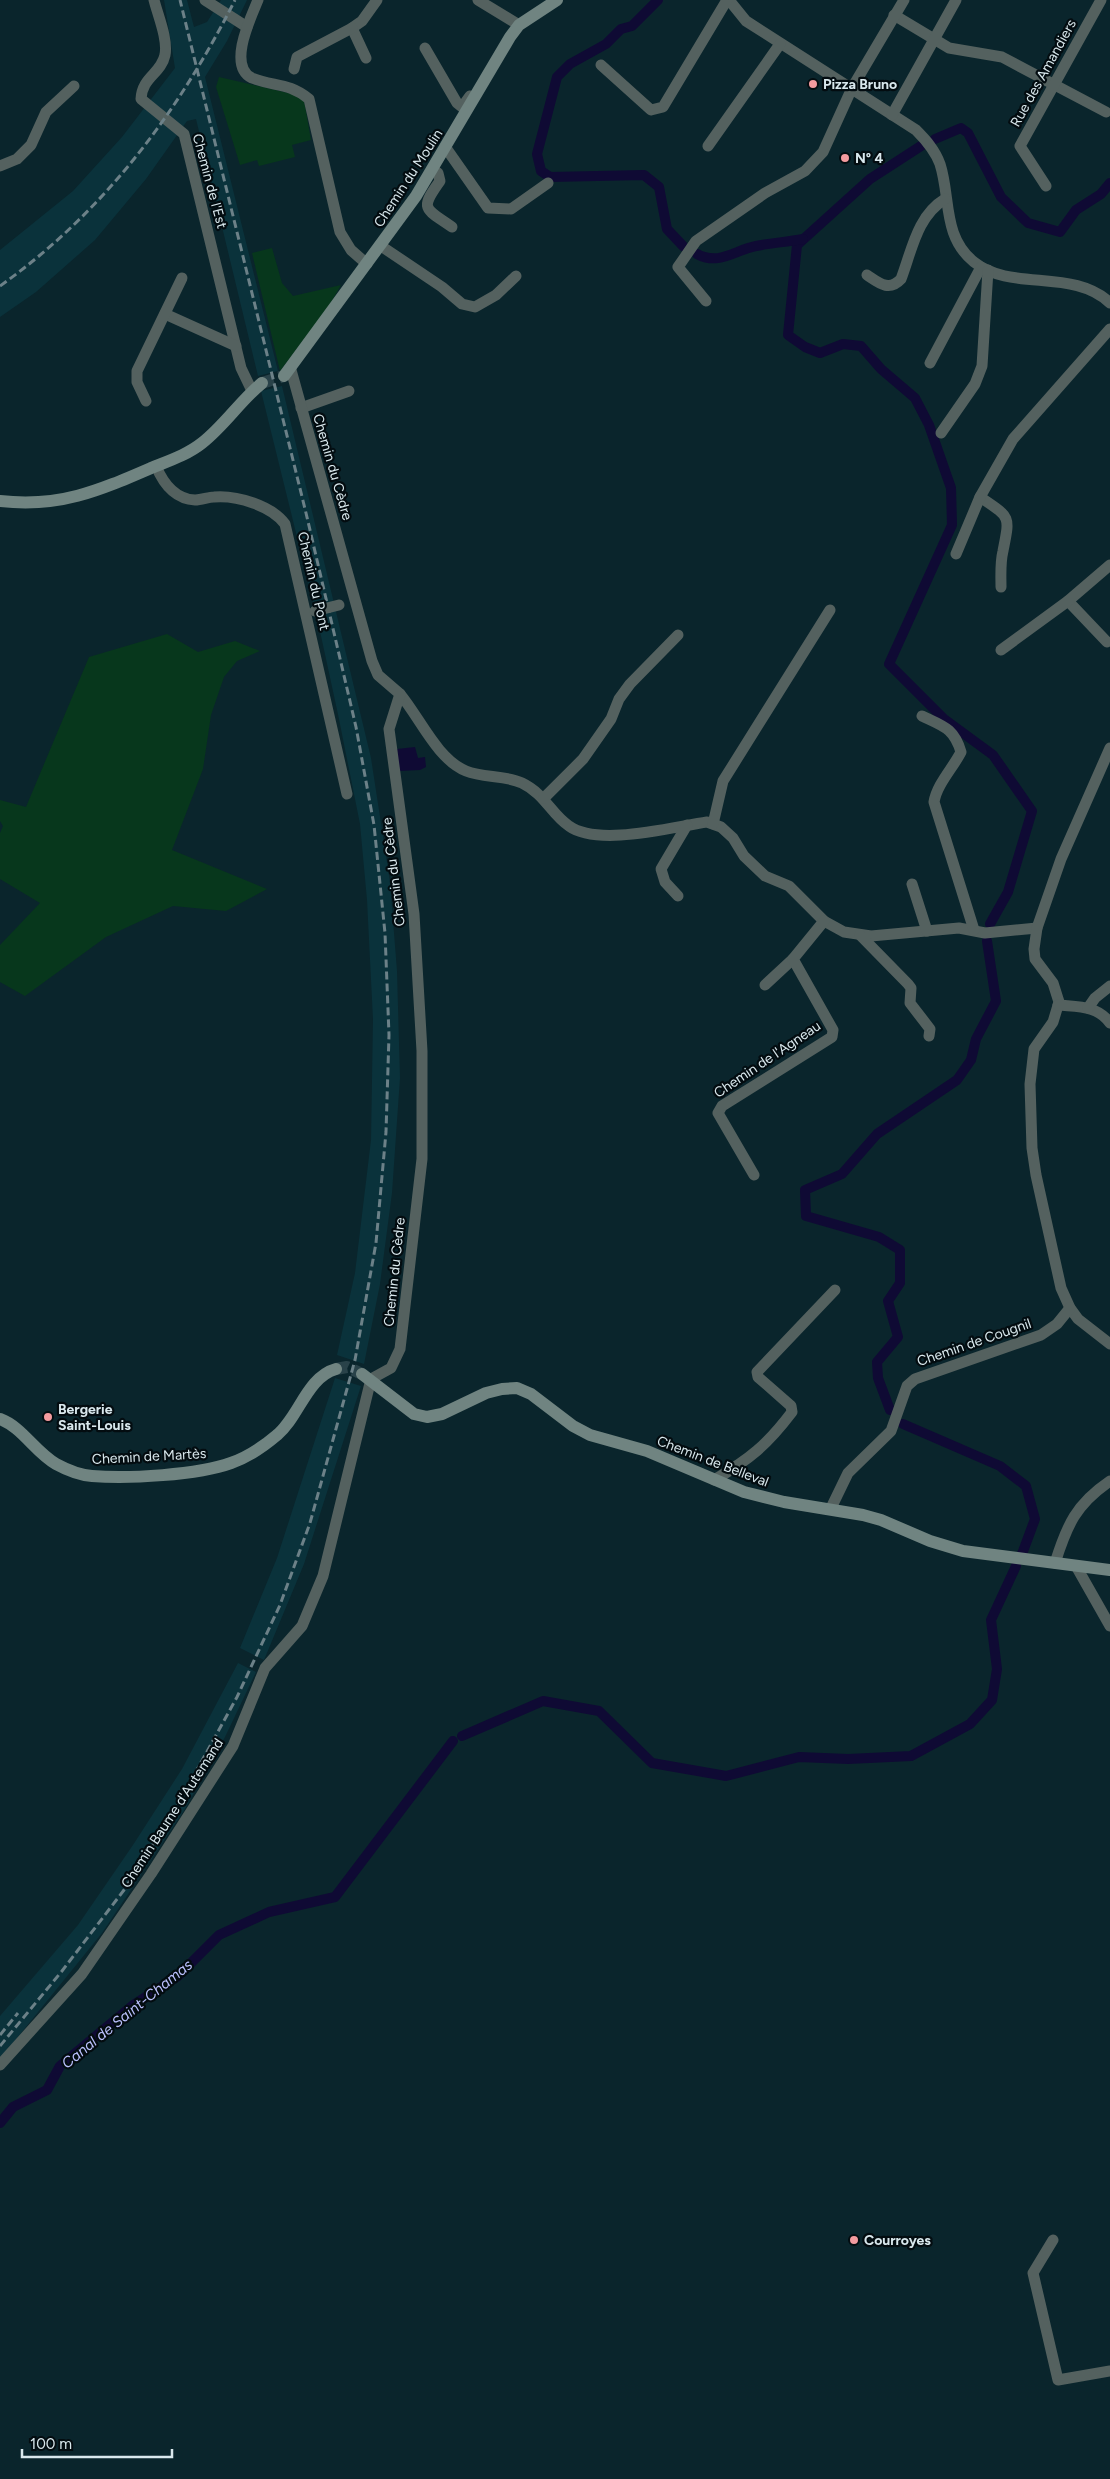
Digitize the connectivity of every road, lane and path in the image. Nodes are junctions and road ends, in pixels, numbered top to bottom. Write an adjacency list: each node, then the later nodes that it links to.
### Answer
1 (154, 0): 46 (street, Chemin de l'Est)
2 (204, 0): 14 (street)
3 (258, 0): 14 (street)
4 (377, 0): 15 (street)
5 (478, 0): 13 (street)
6 (557, 0): 13 (street, Chemin du Moulin)
7 (728, 0): 17 (street); 21 (street)
8 (904, 0): 12 (street)
9 (956, 0): 16 (street)
10 (1102, 0): 11 (street); 23 (street, Rue des Amandiers)
11 (1110, 4)
12 (894, 15): 16 (street); 25 (street)
13 (519, 25): 20 (street, Chemin du Moulin)
14 (247, 27): 37 (street)
15 (352, 28): 19 (street); 22 (street)
16 (934, 40): 23 (street); 27 (street)
17 (780, 44): 25 (street); 28 (street)
18 (425, 48): 20 (street)
19 (366, 58)
20 (493, 63): 29 (street, Chemin du Moulin)
21 (601, 65)
22 (294, 69)
23 (1055, 84): 26 (street); 33 (street, Rue des Amandiers)
24 (74, 86): 30 (street)
25 (852, 88): 27 (street); 42 (street)
26 (1106, 112)
27 (892, 115): 34 (street)
28 (708, 146)
29 (446, 148): 31 (street, Chemin du Moulin); 32 (street)
30 (0, 166)
31 (433, 170): 35 (street); 36 (street, Chemin du Moulin)
32 (548, 184)
33 (1046, 186)
34 (945, 200): 38 (street); 39 (street)
35 (452, 227)
36 (381, 246): 37 (street, Chemin du Moulin); 40 (street)
37 (368, 264): 48 (street, Chemin du Moulin)
38 (984, 268): 43 (street); 47 (street); 53 (street)
39 (867, 275)
40 (516, 276)
41 (182, 278): 44 (street)
42 (706, 300)
43 (1109, 300)
44 (165, 314): 46 (street); 51 (street)
45 (1110, 329): 55 (street)
46 (236, 346): 49 (street, Chemin de l'Est)
47 (930, 363)
48 (287, 373): 52 (street, Chemin du Cèdre)
49 (257, 387): 54 (street)
50 (349, 391): 52 (street)
51 (146, 401)
52 (300, 408): 60 (street, Chemin du Cèdre)
53 (941, 433)
54 (156, 466): 56 (street); 63 (street, Chemin du Pont)
55 (980, 497): 57 (street); 59 (street)
56 (0, 501)
57 (956, 554)
58 (1110, 565): 61 (street)
59 (1001, 587)
60 (354, 601): 63 (street, bridge); 67 (street, Chemin du Cèdre)
61 (1068, 601): 65 (street); 66 (street)
62 (830, 610): 72 (street)
63 (311, 611): 70 (street, Chemin du Pont)
64 (678, 635): 71 (street)
65 (1108, 642)
66 (1001, 650)
67 (400, 694): 71 (street); 93 (street, Chemin du Cèdre)
68 (922, 716): 78 (street)
69 (1110, 748): 77 (street)
70 (347, 794)
71 (544, 798): 73 (street)
72 (713, 824): 73 (street); 76 (street)
73 (687, 825): 75 (street)
74 (912, 884): 79 (street)
75 (678, 896)
76 (824, 921): 80 (street); 81 (street)
77 (1037, 928): 78 (street); 84 (street)
78 (974, 930): 79 (street)
79 (927, 931): 80 (street)
80 (860, 935): 87 (street)
81 (793, 959): 82 (street); 88 (street, Chemin de l'Agneau)
82 (765, 985)
83 (1110, 986): 85 (street)
84 (1058, 1005): 85 (street); 90 (street)
85 (1088, 1008): 86 (street)
86 (1110, 1022)
87 (929, 1036)
88 (754, 1175)
89 (835, 1290): 95 (street)
90 (1070, 1308): 91 (street); 97 (street, Chemin de Cougnil)
91 (1110, 1344)
92 (336, 1369): 94 (street, Chemin de Martès)
93 (366, 1377): 95 (street, Chemin de Belleval); 102 (street, Chemin Baume d'Autemand)
94 (0, 1420)
95 (714, 1480): 97 (street, Chemin de Belleval)
96 (1110, 1481): 98 (street)
97 (831, 1508): 98 (street, Chemin de Belleval)
98 (1055, 1563): 99 (street, Chemin de Belleval)
99 (1076, 1566): 100 (street, Chemin de Belleval); 101 (street)
100 (1110, 1570)
101 (1110, 1626)
102 (0, 2065)
103 (1053, 2240): 104 (street)
104 (1110, 2371)

